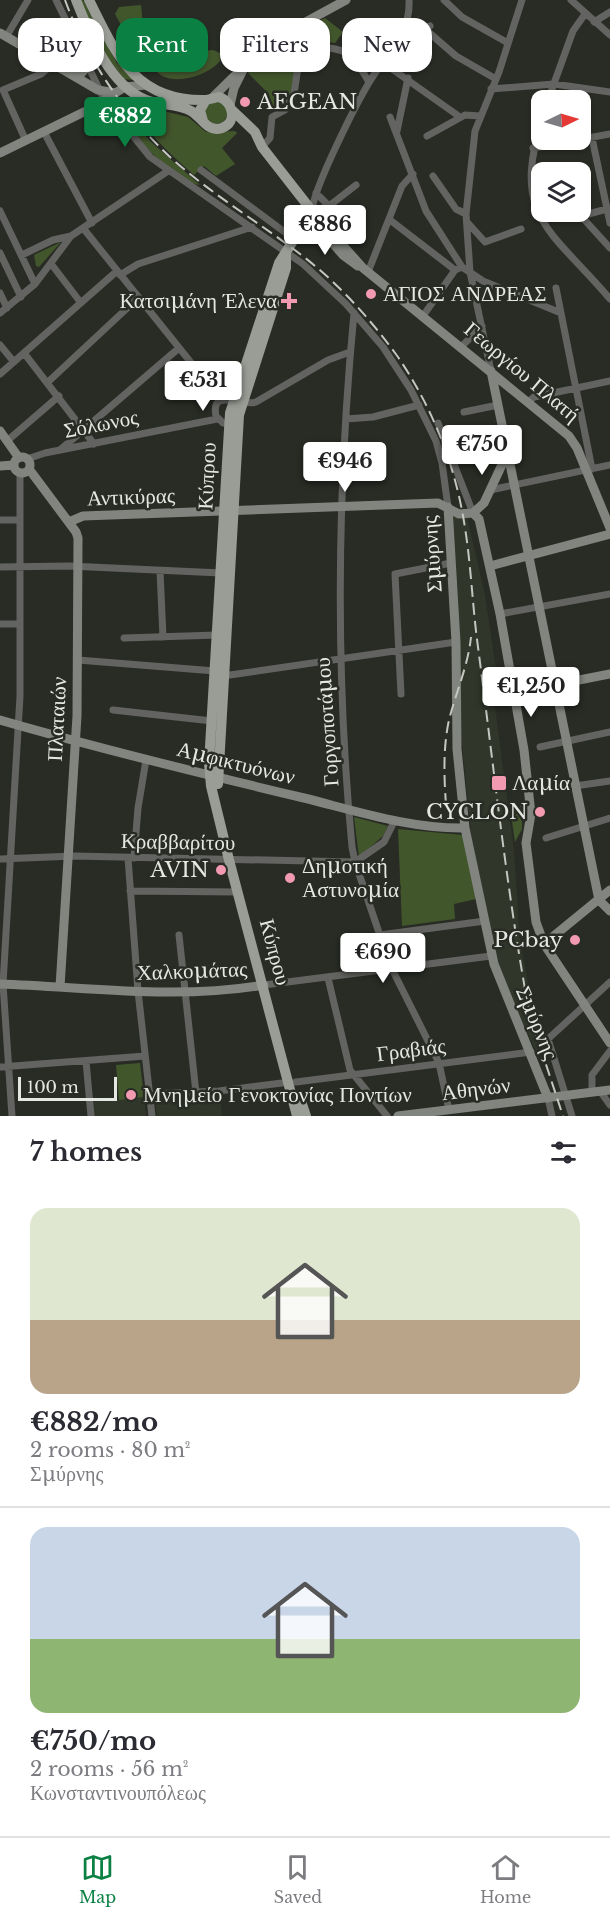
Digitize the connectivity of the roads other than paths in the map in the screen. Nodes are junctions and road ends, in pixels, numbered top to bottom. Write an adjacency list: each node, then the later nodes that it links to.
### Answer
1 (28, 0): 17 (street)
2 (56, 0): 12 (street, Σμύρνης)
3 (76, 0): 39 (main road)
4 (89, 0): 36 (main road)
5 (346, 0): 13 (street)
6 (409, 0): 14 (street)
7 (444, 0): 20 (street)
8 (522, 0): 20 (street)
9 (571, 0): 11 (street)
10 (610, 12): 15 (street)
11 (585, 14): 15 (street); 35 (street)
12 (64, 18)
13 (311, 18)
14 (407, 18)
15 (594, 22): 18 (street)
16 (432, 32): 33 (street)
17 (3, 35): 19 (street)
18 (610, 35)
19 (18, 44)
20 (508, 44): 33 (street)
21 (330, 51): 34 (street)
22 (43, 72): 41 (street)
23 (67, 72): 31 (street)
24 (82, 72): 31 (street)
25 (89, 72): 38 (street, Σμύρνης)
26 (239, 72): 43 (street)
27 (242, 72): 45 (street)
28 (297, 72): 57 (street)
29 (376, 72): 34 (street)
30 (398, 72): 32 (street)
31 (77, 78): 38 (street)
32 (408, 78): 48 (street); 52 (street)
33 (496, 79): 37 (street)
34 (369, 82): 65 (street)
35 (554, 84): 37 (street); 40 (street); 42 (street)
36 (146, 85): 39 (street); 43 (main road)
37 (492, 89): 46 (street)
38 (98, 90): 39 (street); 44 (street, Σμύρνης)
39 (120, 90): 44 (street); 49 (main road)
40 (552, 90)
41 (2, 91): 56 (street)
42 (610, 92)
43 (209, 98): 45 (main road); 49 (main road)
44 (105, 101): 51 (street); 61 (street, Σμύρνης)
45 (231, 108): 50 (main road); 57 (main road, Γεωργίου Πλατή)
46 (480, 116): 48 (street); 70 (street)
47 (390, 117): 52 (street)
48 (460, 117): 54 (street)
49 (202, 122): 50 (main road)
50 (225, 126): 57 (main road, Γεωργίου Πλατή)
51 (44, 132): 56 (street); 72 (street)
52 (396, 133): 62 (street)
53 (610, 134): 55 (street)
54 (427, 136)
55 (592, 138): 67 (street)
56 (26, 141): 59 (street)
57 (262, 147): 69 (main road, Γεωργίου Πλατή)
58 (532, 150): 93 (street)
59 (0, 153)
60 (201, 170): 78 (street)
61 (168, 171): 72 (street); 74 (street, Σμύρνης)
62 (413, 174): 71 (street); 84 (street)
63 (433, 176): 70 (street)
64 (356, 185): 66 (street)
65 (316, 193): 66 (street); 69 (street)
66 (329, 206): 69 (street)
67 (607, 209): 73 (street); 79 (street)
68 (0, 211): 82 (street)
69 (310, 213): 78 (main road, Κύπρου); 85 (street, Γεωργίου Πλατή)
70 (466, 218): 76 (street); 86 (street)
71 (390, 220): 84 (street); 85 (street)
72 (92, 223): 75 (street)
73 (610, 223)
74 (252, 227): 80 (street, Σμύρνης); 87 (street)
75 (83, 228): 77 (street); 87 (street)
76 (521, 229)
77 (71, 236): 82 (street); 83 (street)
78 (294, 239): 80 (main road, Κύπρου)
79 (610, 248)
80 (286, 252): 96 (street, Σμύρνης); 114 (main road, Κύπρου)
81 (0, 253): 91 (street)
82 (22, 255): 88 (street)
83 (52, 265): 88 (street); 94 (street)
84 (458, 269): 86 (street); 99 (street)
85 (366, 270): 99 (street, Γεωργίου Πλατή)
86 (470, 272): 98 (street); 100 (street)
87 (118, 273): 92 (street); 94 (street)
88 (35, 284): 91 (street)
89 (556, 288): 98 (street)
90 (0, 293): 95 (street)
91 (21, 297): 95 (street)
92 (138, 298): 103 (street); 110 (street)
93 (610, 299)
94 (81, 303): 105 (street)
95 (7, 308): 97 (street)
96 (354, 312): 104 (street, Γοργοποτάμου); 116 (street, Σμύρνης)
97 (0, 313)
98 (561, 313): 111 (street)
99 (423, 316): 102 (street, Γεωργίου Πλατή)
100 (482, 326): 102 (street); 107 (street)
101 (0, 345): 106 (street)
102 (460, 347): 107 (street, Γεωργίου Πλατή)
103 (179, 348): 113 (street); 123 (street)
104 (351, 352): 114 (street); 120 (street, Γοργοποτάμου)
105 (24, 353): 106 (street); 110 (street)
106 (14, 362): 108 (street)
107 (490, 371): 115 (street, Γεωργίου Πλατή); 117 (street)
108 (0, 374)
109 (610, 381): 111 (street)
110 (48, 382): 112 (street)
111 (576, 388): 115 (street); 132 (street)
112 (59, 396): 123 (street); 125 (street)
113 (221, 400): 114 (street); 119 (street)
114 (238, 401): 121 (main road, Κύπρου)
115 (528, 402): 132 (street, Γεωργίου Πλατή)
116 (419, 405): 120 (street); 136 (street, Σμύρνης)
117 (498, 405): 118 (street); 128 (street)
118 (464, 412)
119 (217, 418): 121 (street); 126 (street, Σόλωνος)
120 (346, 419): 135 (street, Γοργοποτάμου)
121 (234, 422): 137 (main road, Κύπρου)
122 (438, 423): 138 (street)
123 (84, 428): 126 (street); 127 (street)
124 (0, 431): 125 (street, Πλαταιών)
125 (7, 441): 129 (street, Πλαταιών)
126 (94, 444): 127 (street, Σόλωνος)
127 (59, 450): 129 (street, Σόλωνος)
128 (507, 453): 133 (street); 134 (street)
129 (22, 465): 131 (street, Σόλωνος); 140 (street); 141 (street, Πλαταιών)
130 (610, 465): 132 (street)
131 (0, 466)
132 (589, 470): 133 (street); 142 (street, Γεωργίου Πλατή)
133 (514, 486): 134 (street); 144 (street)
134 (490, 490): 138 (street)
135 (340, 506): 136 (street, Αντικύρας); 137 (street, Αντικύρας); 162 (street, Γοργοποτάμου)
136 (448, 507): 138 (street, Αντικύρας); 145 (street, Σμύρνης)
137 (229, 511): 141 (street, Αντικύρας); 151 (main road, Κύπρου); 164 (main road, Κύπρου)
138 (473, 513): 148 (street)
139 (0, 520): 140 (street)
140 (19, 520): 146 (street)
141 (69, 522): 147 (street, Πλαταιών)
142 (610, 528)
143 (610, 534): 144 (street)
144 (528, 555): 148 (street); 153 (street)
145 (451, 563): 160 (street, Σμύρνης); 161 (street)
146 (20, 566): 147 (street); 149 (street); 156 (street)
147 (78, 566): 150 (street); 163 (street, Πλαταιών)
148 (490, 566): 154 (street)
149 (0, 567)
150 (160, 571): 151 (street); 158 (street)
151 (221, 573): 157 (main road, Κύπρου)
152 (610, 594): 153 (street)
153 (539, 607): 154 (street); 166 (street)
154 (500, 614): 167 (street)
155 (0, 624): 156 (street)
156 (20, 624): 172 (street)
157 (217, 635): 158 (street); 164 (main road, Κύπρου)
158 (163, 637): 159 (street)
159 (124, 639)
160 (456, 642): 161 (street); 185 (street, Σμύρνης)
161 (400, 651): 162 (street); 168 (street)
162 (340, 659): 164 (street); 181 (street, Γοργοποτάμου)
163 (78, 660): 164 (street); 174 (street, Πλαταιών)
164 (219, 673): 171 (main road, Κύπρου); 178 (main road, Κύπρου)
165 (610, 674): 166 (street)
166 (555, 685): 167 (street); 175 (street)
167 (513, 693): 201 (street)
168 (401, 694)
169 (113, 710): 171 (street)
170 (0, 720): 172 (street, Αμφικτυόνων)
171 (212, 721): 178 (main road, Κύπρου)
172 (18, 726): 174 (street, Αμφικτυόνων); 190 (street)
173 (610, 732): 175 (street)
174 (75, 741): 177 (street, Αμφικτυόνων); 187 (street, Πλαταιών)
175 (566, 742): 176 (street); 180 (street)
176 (540, 747)
177 (146, 760): 178 (street, Αμφικτυόνων); 188 (street)
178 (213, 776): 181 (street, Αμφικτυόνων); 191 (main road, Κύπρου)
179 (610, 781): 180 (street)
180 (575, 786): 184 (street)
181 (350, 809): 183 (street, Αμφικτυόνων); 192 (street, Γοργοποτάμου)
182 (610, 818): 184 (street)
183 (396, 820): 185 (street, Αμφικτυόνων); 192 (street)
184 (583, 826): 186 (street); 196 (street)
185 (465, 828): 198 (street, Σμύρνης)
186 (546, 837)
187 (67, 856): 188 (street, Κραββαρίτου); 190 (street, Κραββαρίτου); 208 (street, Πλαταιών)
188 (131, 858): 191 (street, Κραββαρίτου); 194 (street)
189 (0, 859): 190 (street, Κραββαρίτου)
190 (10, 859): 206 (street)
191 (233, 860): 192 (street, Κραββαρίτου); 195 (main road, Κύπρου); 207 (main road, Κύπρου)
192 (355, 862): 200 (street, Γοργοποτάμου)
193 (610, 890): 196 (street)
194 (130, 891): 195 (street); 209 (street)
195 (238, 892): 207 (main road, Κύπρου)
196 (598, 900): 197 (street); 201 (street)
197 (610, 911)
198 (484, 921): 200 (street); 202 (street, Σμύρνης)
199 (178, 935): 210 (street)
200 (380, 935): 203 (street, Γοργοποτάμου)
201 (544, 944): 211 (street)
202 (491, 956): 203 (street, Χαλκομάτας); 214 (street, Σμύρνης)
203 (392, 970): 204 (street, Χαλκομάτας); 217 (street, Γοργοποτάμου)
204 (327, 978): 207 (street, Χαλκομάτας); 219 (street)
205 (610, 982): 211 (street)
206 (2, 984): 208 (street, Χαλκομάτας); 218 (street)
207 (267, 985): 210 (street, Χαλκομάτας); 220 (main road, Κύπρου)
208 (60, 987): 209 (street, Χαλκομάτας)
209 (138, 991): 210 (street, Χαλκομάτας); 215 (street)
210 (184, 991): 223 (street)
211 (584, 1006): 212 (street); 225 (street)
212 (610, 1043)
213 (610, 1051): 222 (street)
214 (531, 1052): 217 (street, Γραβιάς); 225 (street, Σμύρνης)
215 (145, 1056): 216 (street); 224 (street)
216 (86, 1061): 218 (street); 229 (street)
217 (439, 1063): 219 (street, Γραβιάς); 227 (street, Γοργοποτάμου)
218 (4, 1067): 228 (street)
219 (352, 1074): 220 (street, Γραβιάς); 233 (street)
220 (293, 1082): 223 (street, Γραβιάς); 231 (main road, Κύπρου); 232 (main road, Κύπρου)
221 (610, 1090): 222 (street, Αθηνών)
222 (596, 1092): 225 (street, Αθηνών); 226 (street)
223 (196, 1093): 224 (street, Γραβιάς)
224 (150, 1094): 230 (street)
225 (557, 1097): 227 (street, Αθηνών); 235 (street); 236 (street)
226 (610, 1106)
227 (449, 1113): 234 (street, Αθηνών)
228 (12, 1116)
229 (91, 1116)
230 (152, 1116)
231 (297, 1116)
232 (306, 1116)
233 (387, 1116)
234 (398, 1116)
235 (552, 1116)
236 (572, 1116)

